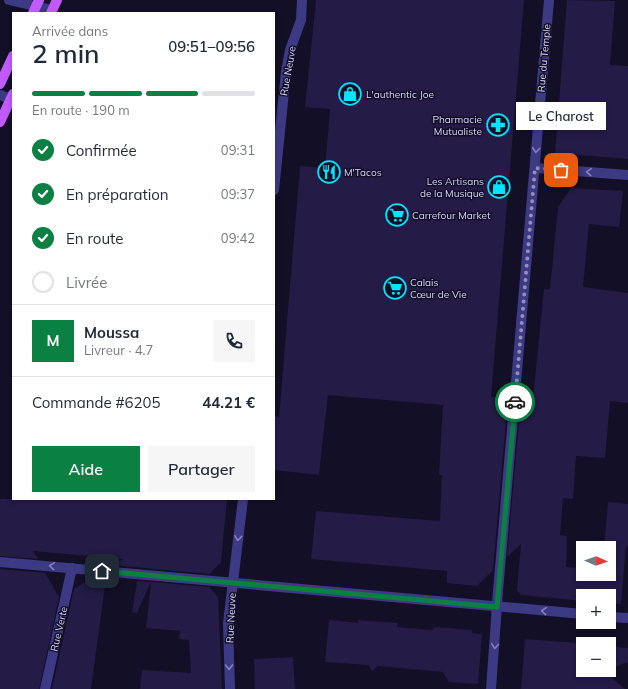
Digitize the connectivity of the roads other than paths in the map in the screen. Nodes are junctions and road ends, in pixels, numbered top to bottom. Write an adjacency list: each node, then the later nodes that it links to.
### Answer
1 (9, 0): 5 (street)
2 (57, 0): 6 (main road)
3 (302, 0): 12 (street, Rue Neuve)
4 (549, 0): 14 (street, Rue du Temple, one-way to 14)
5 (36, 6): 6 (street)
6 (51, 12)
7 (12, 58): 8 (main road)
8 (0, 84)
9 (0, 95): 10 (street)
10 (12, 98): 11 (main road)
11 (0, 122)
12 (276, 141): 13 (street, Rue Neuve)
13 (275, 166)
14 (535, 168): 15 (street, one-way to 14); 20 (street, Rue du Temple)
15 (628, 175)
16 (243, 500): 19 (street, Rue Neuve, one-way to 19)
17 (0, 562): 18 (street, one-way to 17)
18 (72, 568): 19 (street); 24 (street, Rue Verte)
19 (233, 583): 20 (street); 25 (street, Rue Neuve, one-way to 25)
20 (497, 607): 21 (street, one-way to 20); 26 (street, Rue du Temple, one-way to 26)
21 (576, 613)
22 (616, 617): 23 (street)
23 (628, 618)
24 (45, 689)
25 (230, 689)
26 (491, 689)

